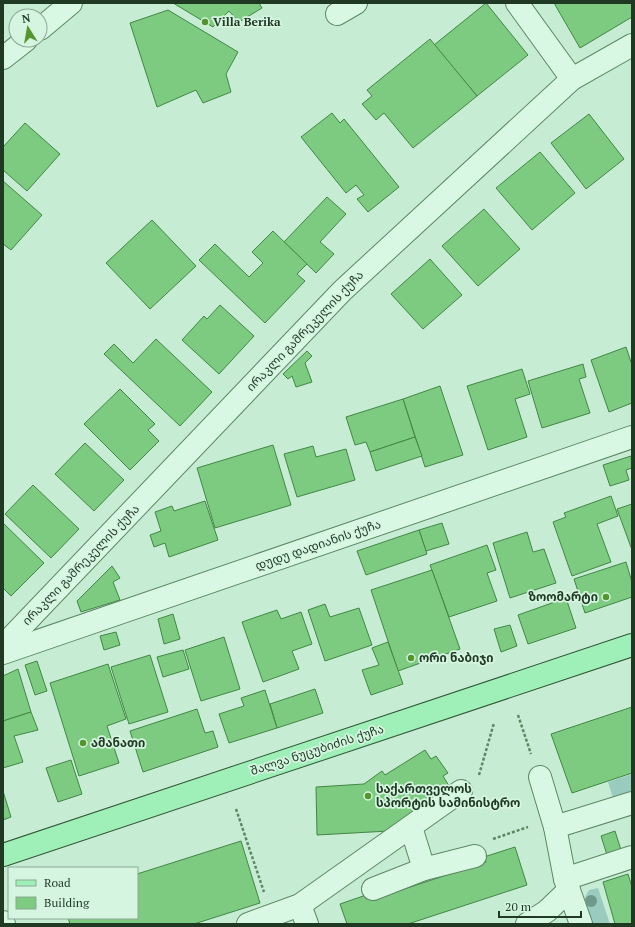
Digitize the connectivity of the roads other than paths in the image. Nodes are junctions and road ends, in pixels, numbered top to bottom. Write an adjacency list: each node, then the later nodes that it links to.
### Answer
1 (71, 3): 5 (street)
2 (356, 3): 4 (street)
3 (517, 3): 9 (street)
4 (337, 14)
5 (48, 22)
6 (632, 45): 9 (street, ირაკლი გამრეკელის ქუჩა)
7 (16, 48): 8 (street)
8 (3, 58)
9 (572, 79): 12 (street, ირაკლი გამრეკელის ქუჩა)
10 (632, 437): 13 (street, დუდუ დადიანის ქუჩა)
11 (632, 645): 19 (main road, შალვა ნუცუბიძის ქუჩა)
12 (3, 646)
13 (3, 653)
14 (540, 777): 18 (street)
15 (462, 791): 17 (street)
16 (632, 803): 18 (street)
17 (411, 827): 22 (street); 25 (street)
18 (555, 827): 23 (street)
19 (3, 855)
20 (475, 856): 22 (street)
21 (632, 857): 23 (street)
22 (424, 869): 24 (street)
23 (567, 884): 27 (street); 28 (street)
24 (373, 889)
25 (303, 915): 26 (street)
26 (248, 924)
27 (527, 924)
28 (581, 924)

